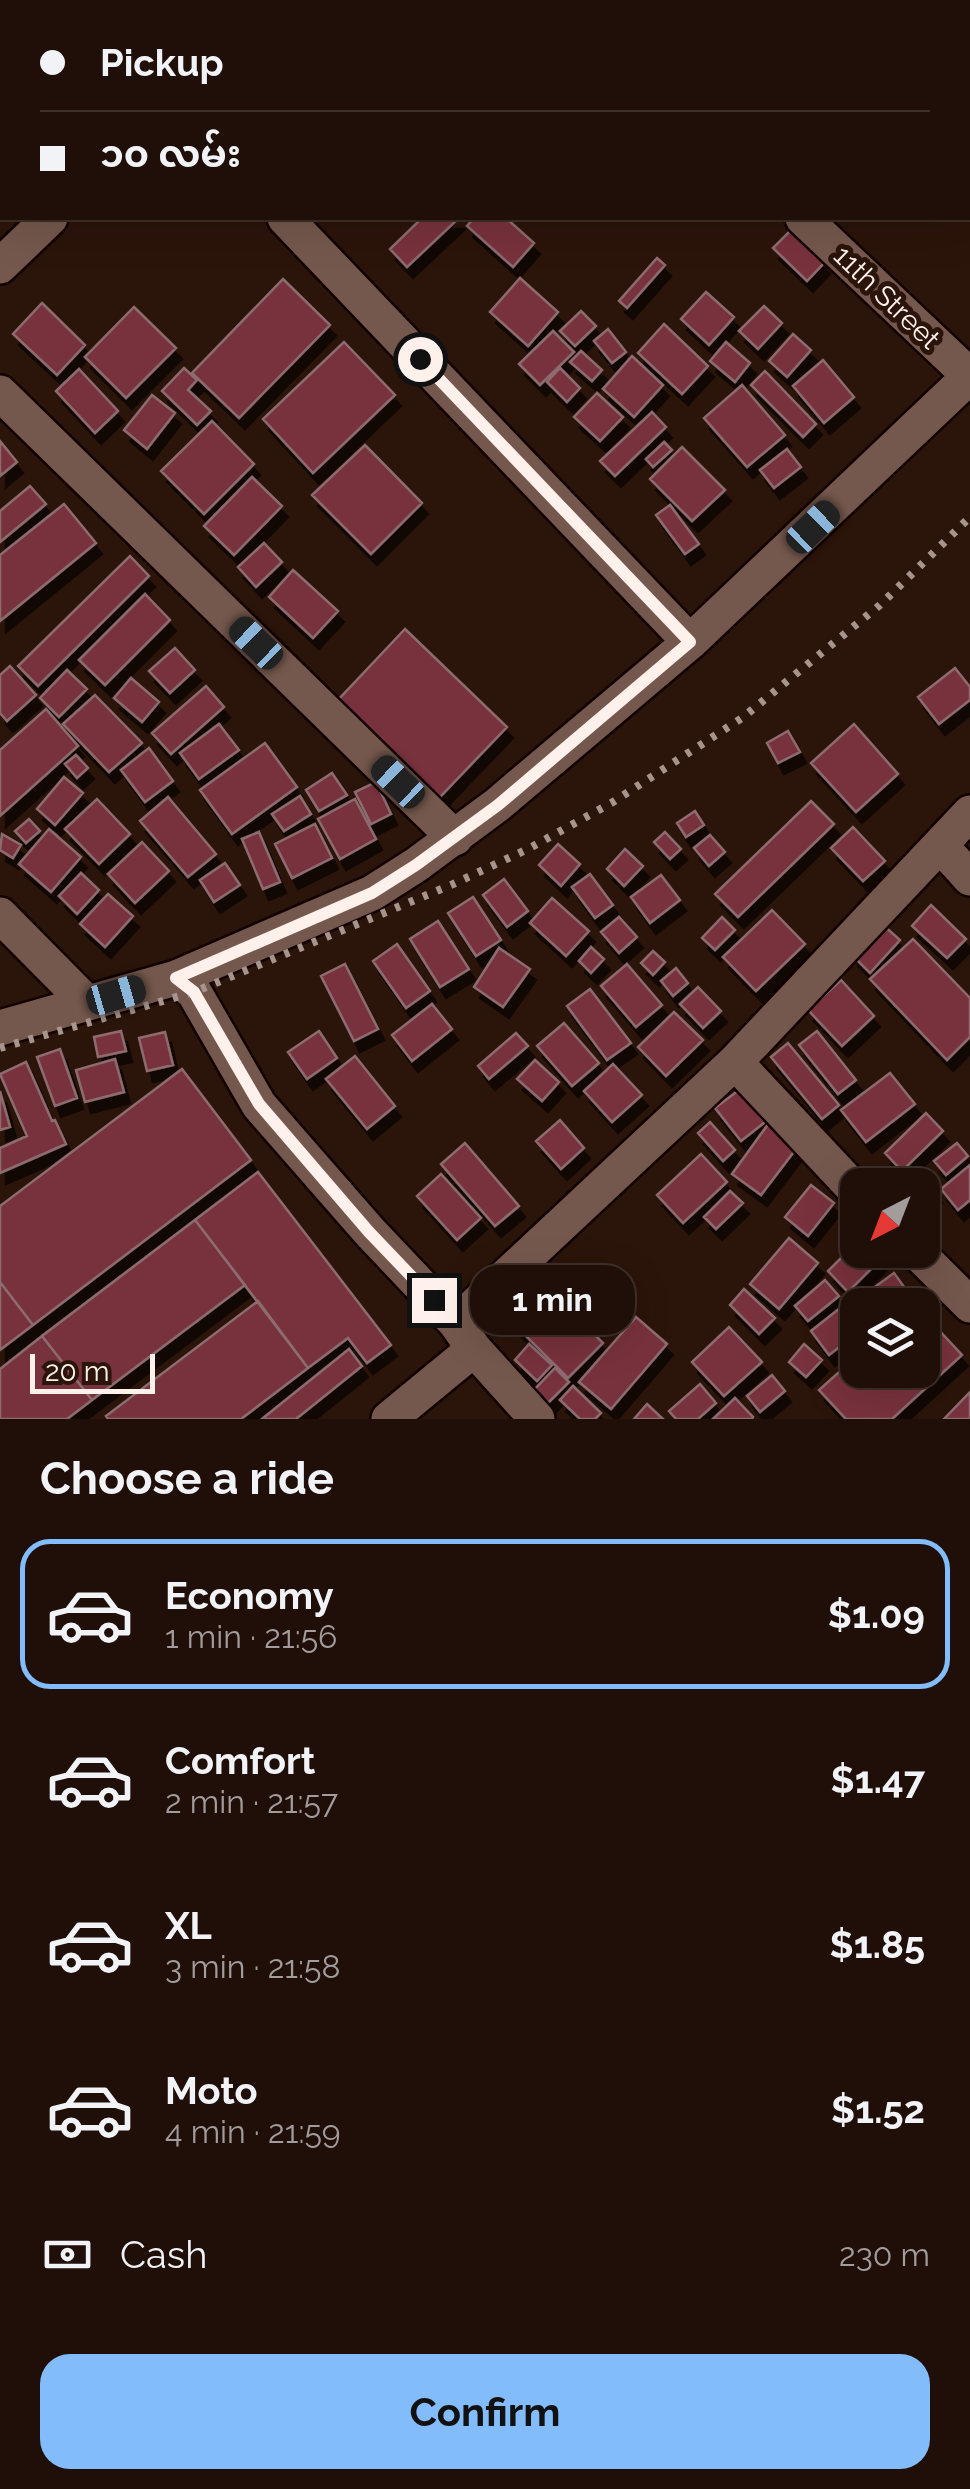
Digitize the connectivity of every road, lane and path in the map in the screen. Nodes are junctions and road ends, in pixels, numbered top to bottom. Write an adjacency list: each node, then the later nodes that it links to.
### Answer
1 (48, 220): 4 (street)
2 (287, 220): 7 (street)
3 (805, 220): 5 (street, 11th Street)
4 (0, 266)
5 (970, 376): 7 (street)
6 (0, 393): 9 (street)
7 (690, 642): 9 (street)
8 (970, 814): 10 (street)
9 (455, 838): 13 (street)
10 (941, 846): 11 (street); 16 (street)
11 (970, 878)
12 (0, 915): 14 (street)
13 (176, 978): 14 (street); 20 (street)
14 (86, 1004): 15 (street)
15 (0, 1028)
16 (735, 1062): 17 (street); 20 (street)
17 (840, 1174)
18 (933, 1268): 19 (street)
19 (970, 1305)
20 (465, 1336): 21 (street); 22 (street)
21 (389, 1419)
22 (537, 1419)

